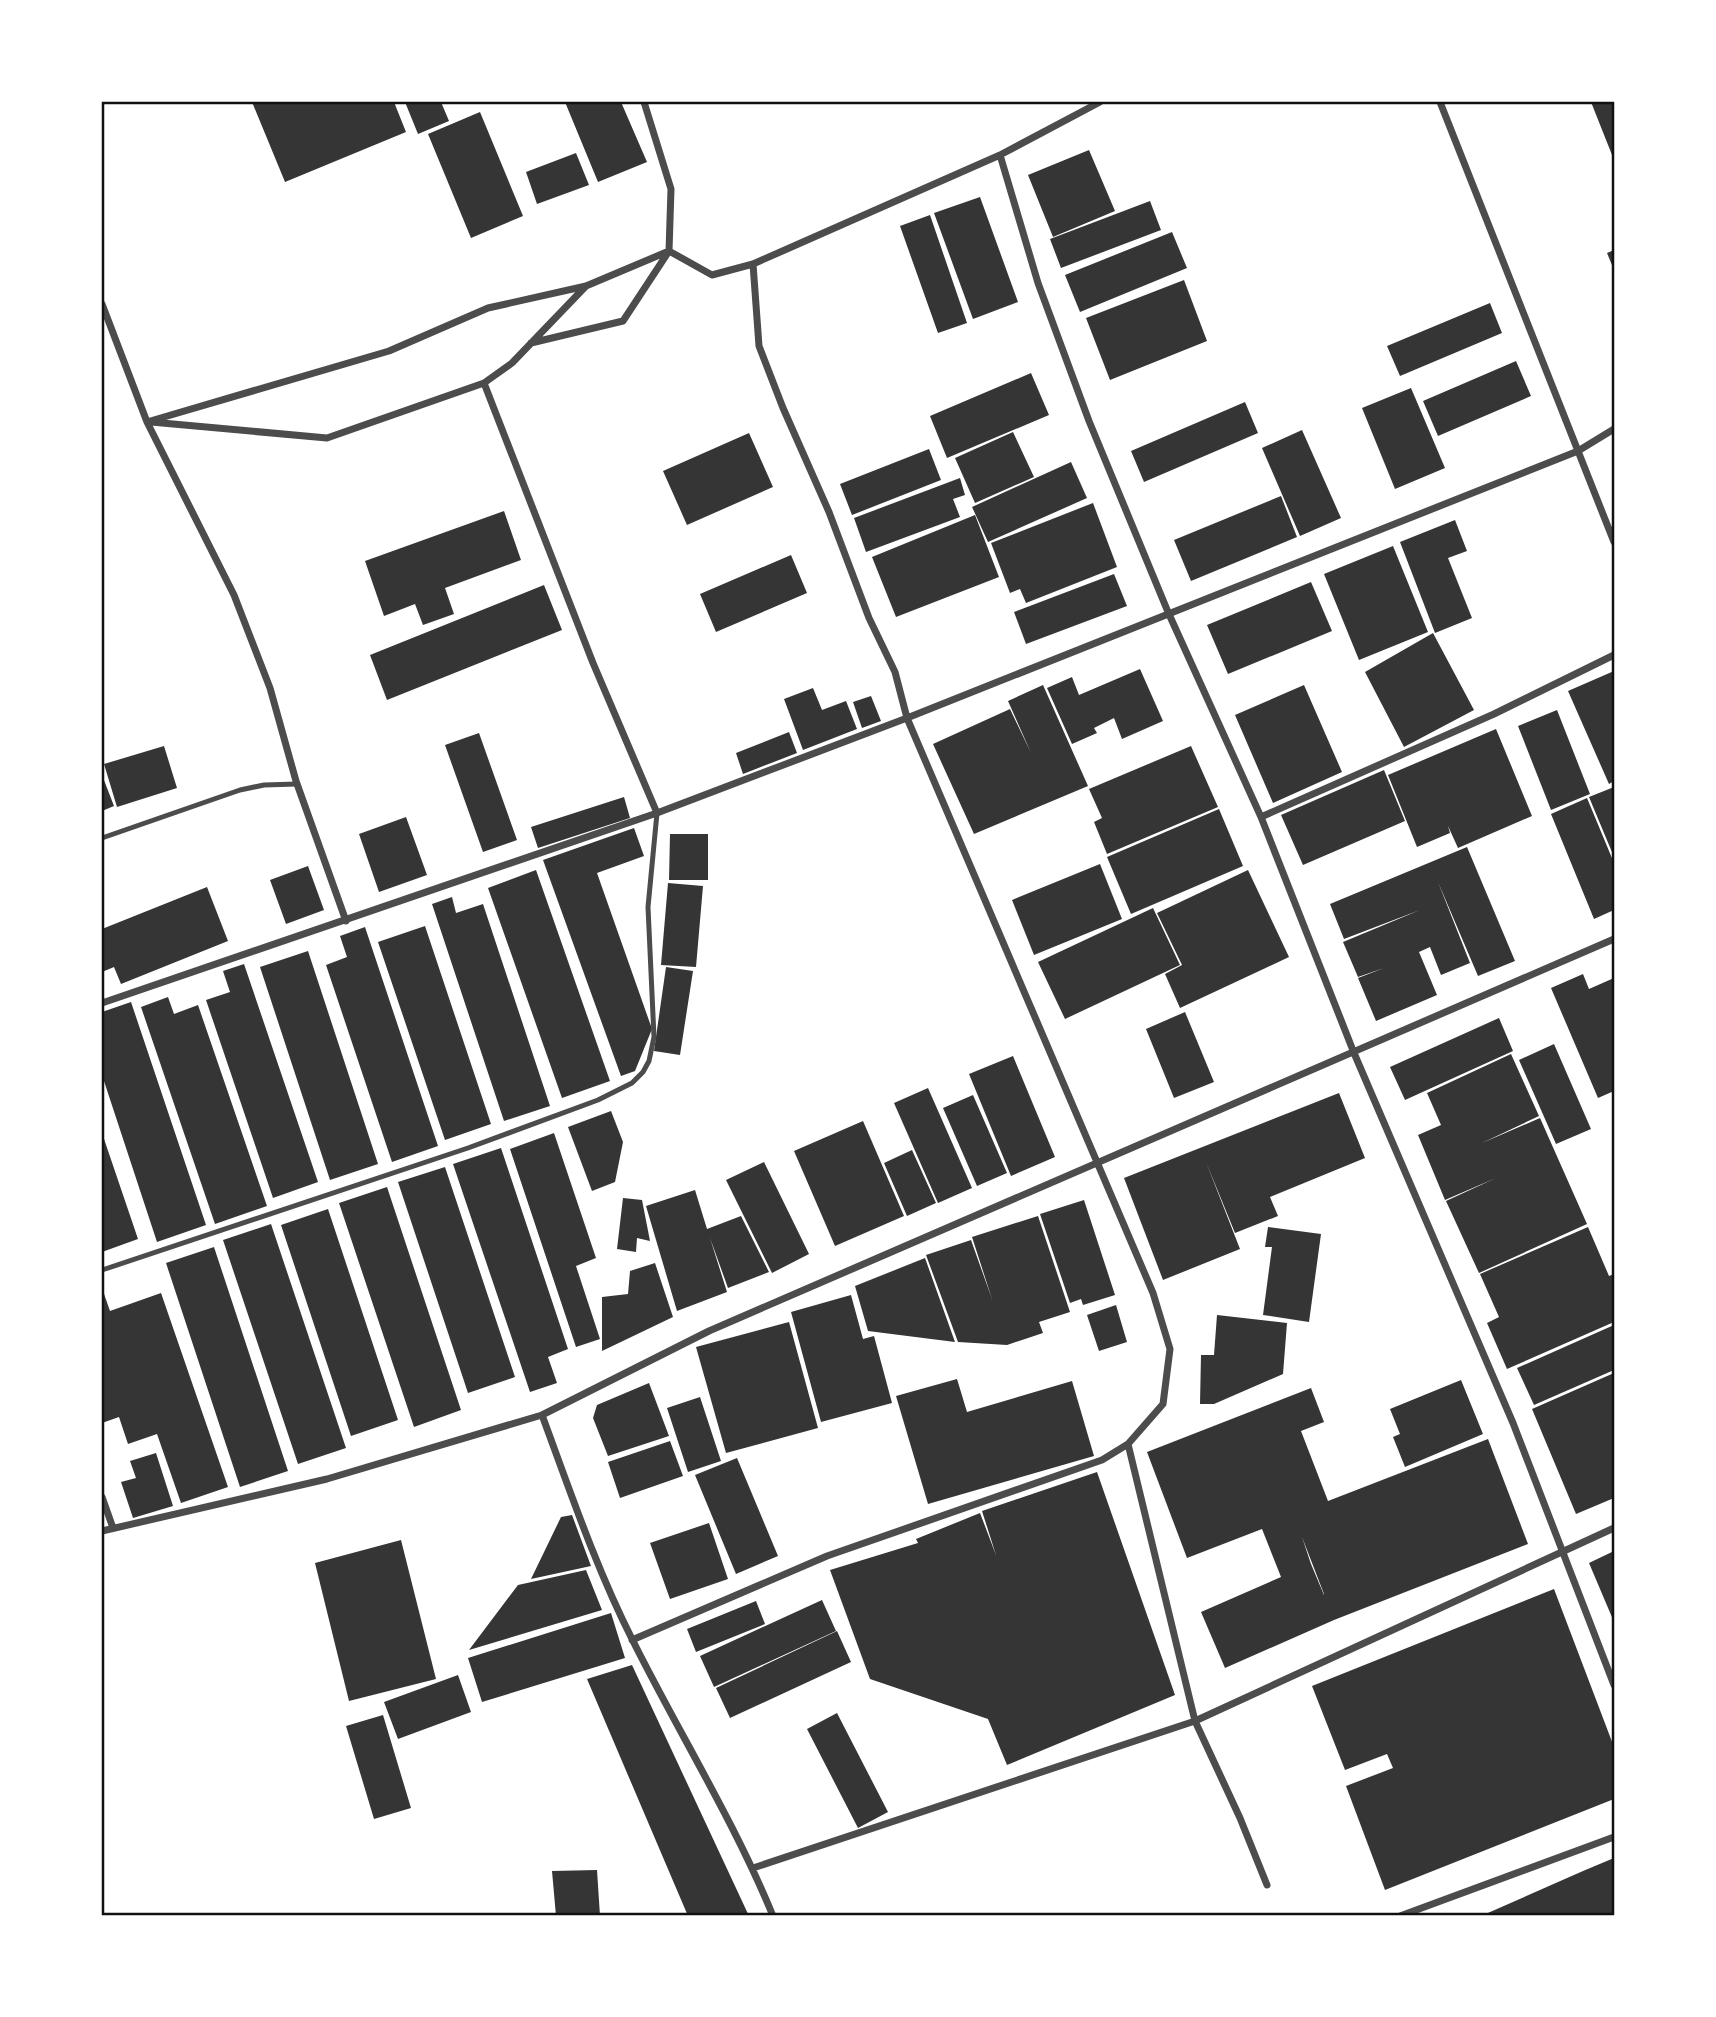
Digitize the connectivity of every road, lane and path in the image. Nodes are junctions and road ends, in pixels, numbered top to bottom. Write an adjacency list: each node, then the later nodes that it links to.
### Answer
1 (644, 102): 5 (street)
2 (1100, 102): 4 (street)
3 (1440, 102): 13 (street)
4 (1000, 155): 6 (street); 15 (street)
5 (669, 251): 6 (street); 7 (street); 9 (street)
6 (753, 264): 17 (street)
7 (586, 286): 9 (street); 11 (street)
8 (102, 303): 11 (street)
9 (531, 343): 10 (street)
10 (484, 383): 11 (street); 19 (street)
11 (147, 422): 18 (street)
12 (1615, 429): 13 (street)
13 (1578, 450): 14 (street); 15 (street)
14 (1615, 542)
15 (1168, 612): 17 (street); 20 (street)
16 (1615, 655): 20 (street)
17 (907, 718): 19 (street); 26 (street)
18 (297, 784): 21 (lane); 22 (street)
19 (657, 813): 22 (street); 27 (lane)
20 (1261, 817): 25 (street)
21 (102, 838)
22 (346, 921): 24 (street)
23 (1615, 939): 25 (street)
24 (102, 1003)
25 (1354, 1053): 26 (street); 34 (street)
26 (1098, 1162): 28 (street); 29 (street)
27 (102, 1270)
28 (542, 1415): 31 (street); 35 (street)
29 (1128, 1444): 35 (street); 37 (street)
30 (102, 1497): 31 (street)
31 (113, 1528): 33 (street)
32 (1615, 1528): 34 (street)
33 (102, 1531)
34 (1564, 1552): 36 (street); 37 (street)
35 (632, 1640): 39 (street)
36 (1615, 1685)
37 (1195, 1721): 39 (street); 40 (street)
38 (1615, 1837): 42 (street)
39 (753, 1868): 41 (street)
40 (1267, 1885)
41 (773, 1916)
42 (1400, 1916)

